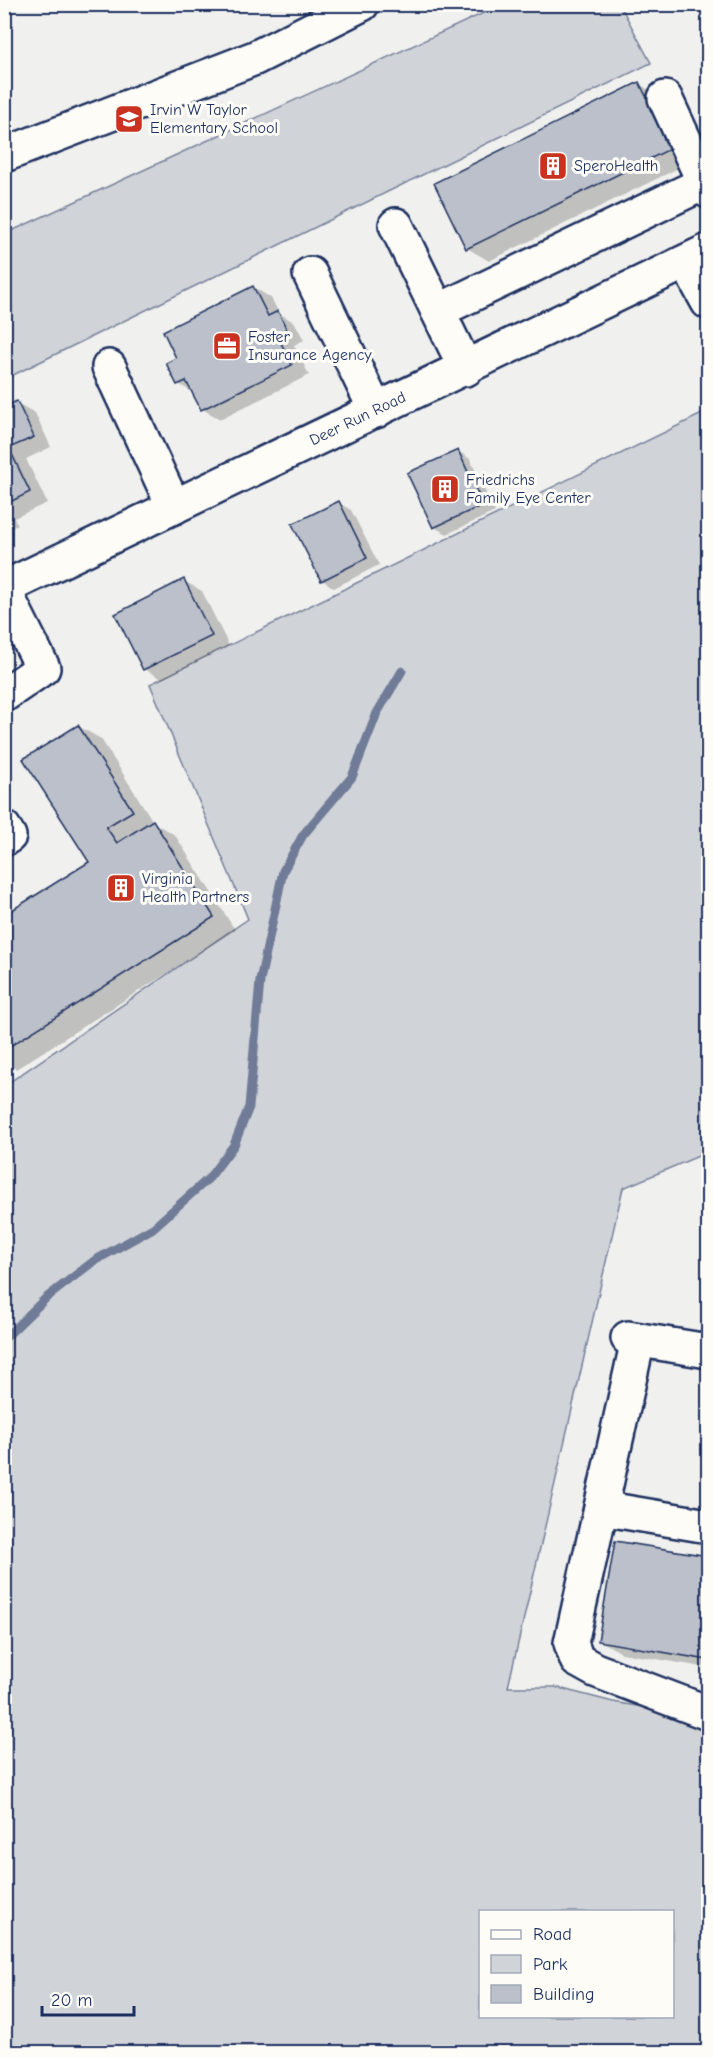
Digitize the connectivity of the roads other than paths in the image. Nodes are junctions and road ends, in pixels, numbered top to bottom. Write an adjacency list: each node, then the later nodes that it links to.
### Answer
1 (362, 4): 3 (street)
2 (665, 98): 4 (street)
3 (4, 155)
4 (706, 187): 9 (street)
5 (396, 225): 9 (street)
6 (697, 256): 8 (street); 11 (street, Deer Run Road)
7 (310, 274): 12 (street)
8 (708, 302)
9 (438, 311): 11 (street)
10 (109, 367): 13 (street)
11 (466, 369): 12 (street, Deer Run Road)
12 (376, 411): 13 (street, Deer Run Road)
13 (174, 507): 14 (street, Deer Run Road)
14 (4, 589): 15 (street)
15 (4, 694)
16 (4, 828): 17 (street)
17 (4, 839)
18 (708, 1351): 19 (street)
19 (601, 1508): 20 (street); 21 (street)
20 (708, 1526)
21 (708, 1713)

